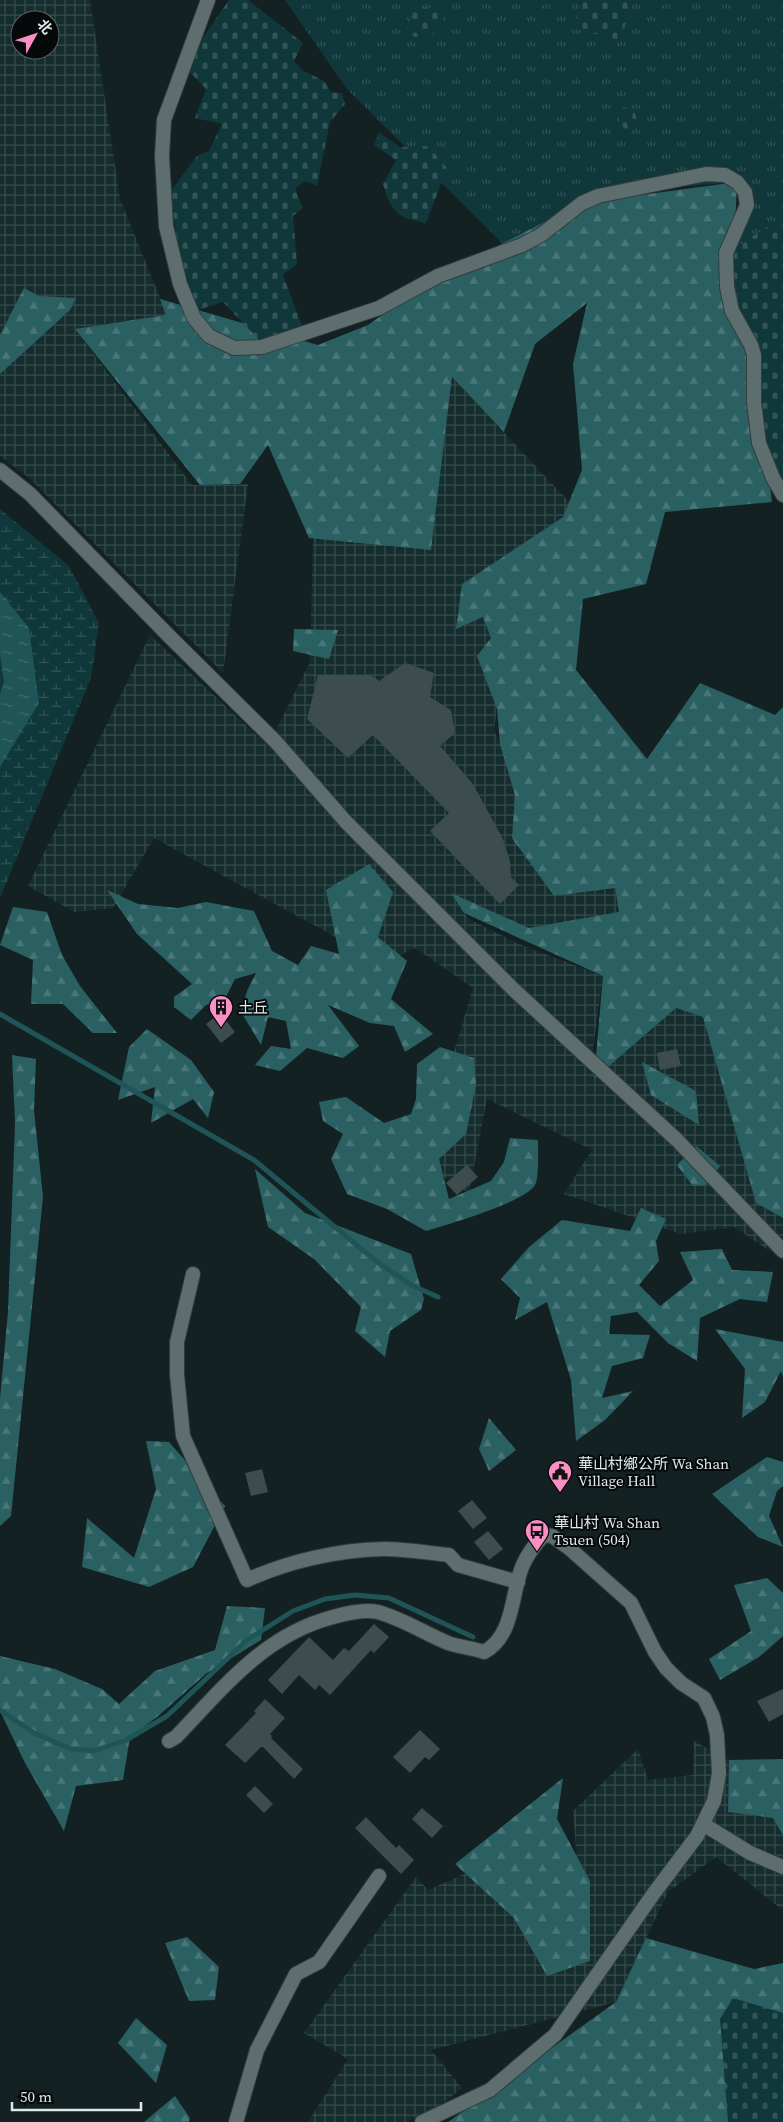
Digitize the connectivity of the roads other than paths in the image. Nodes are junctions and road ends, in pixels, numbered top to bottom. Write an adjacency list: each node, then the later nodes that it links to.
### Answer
1 (208, 0): 3 (street)
2 (0, 470): 4 (street)
3 (783, 495)
4 (783, 1251)
5 (193, 1274): 6 (street)
6 (518, 1582): 7 (street); 8 (street)
7 (169, 1741)
8 (702, 1824): 9 (street); 12 (street)
9 (783, 1867)
10 (379, 1876): 11 (street)
11 (236, 2122)
12 (422, 2122)

